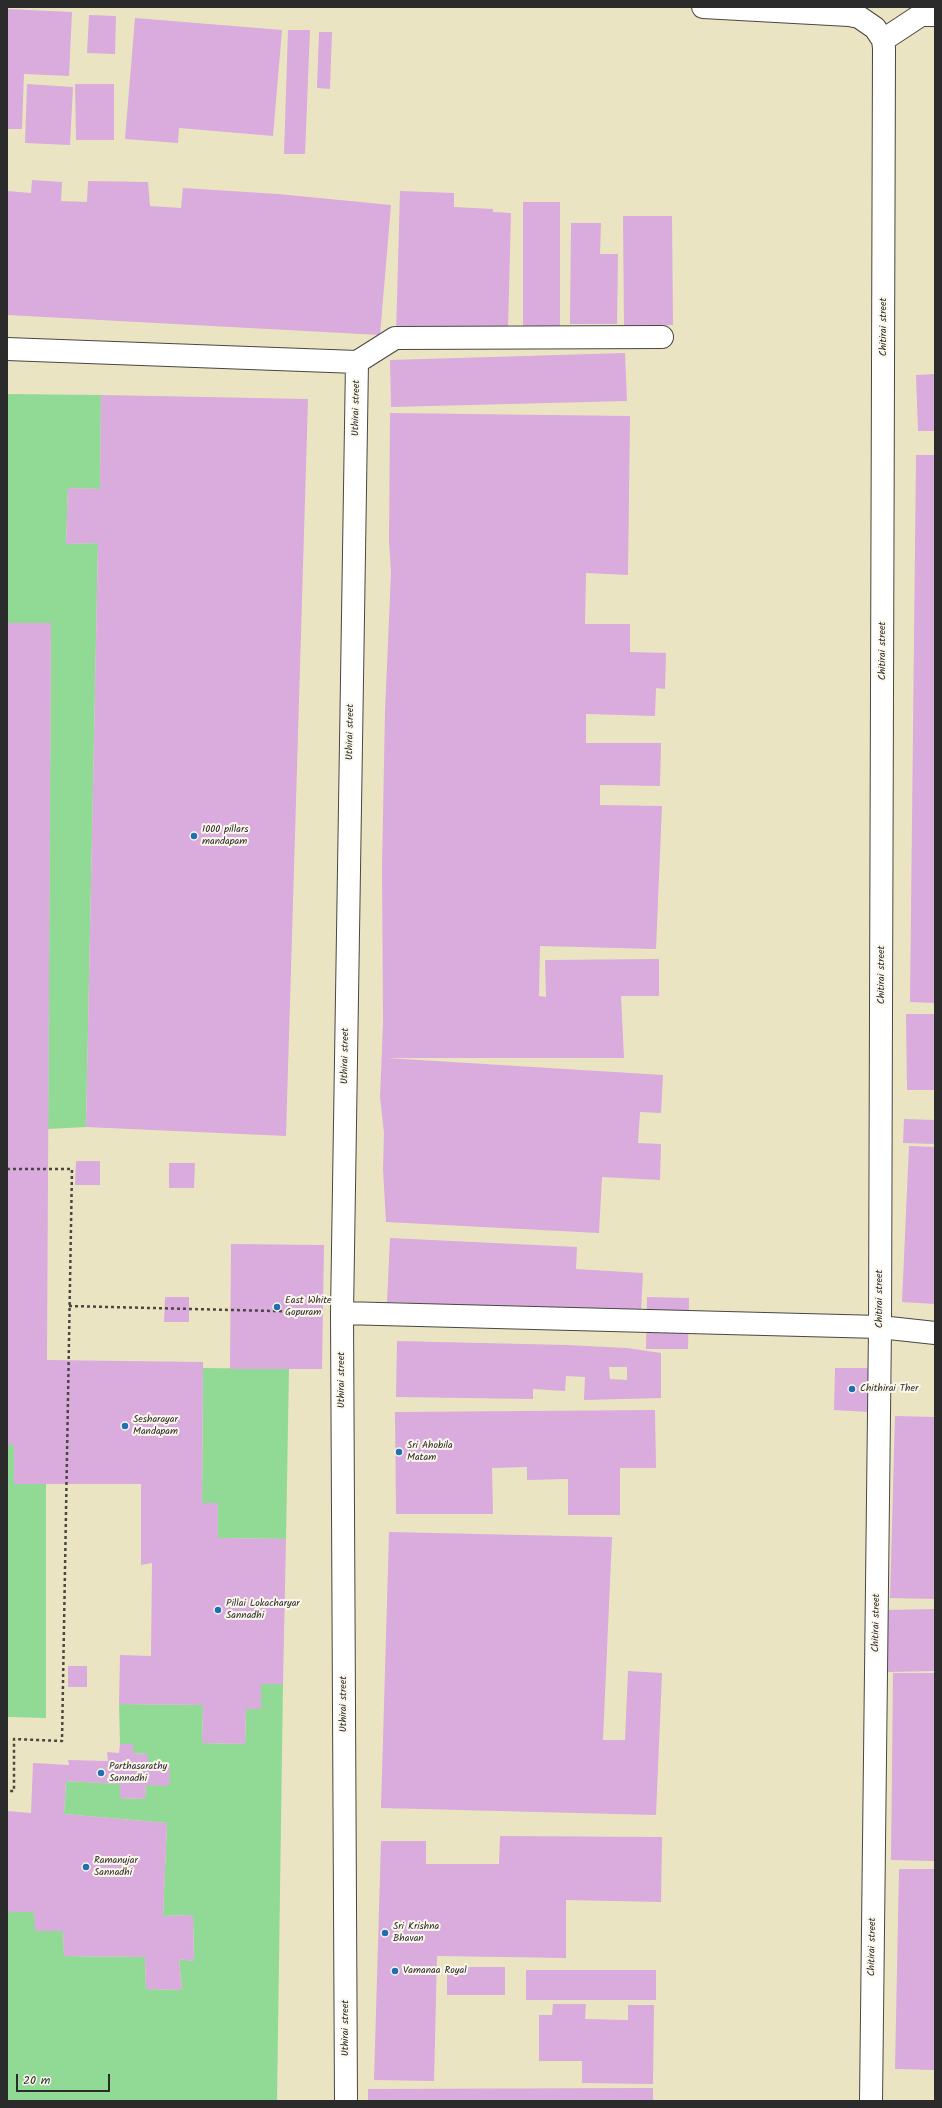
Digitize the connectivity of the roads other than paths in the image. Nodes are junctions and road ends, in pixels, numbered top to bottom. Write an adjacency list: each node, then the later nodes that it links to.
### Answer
1 (703, 7): 3 (street)
2 (935, 15): 3 (street)
3 (883, 40): 8 (street, Chitirai street)
4 (662, 337): 6 (street)
5 (7, 348): 6 (street)
6 (357, 362): 7 (street, Uthirai street)
7 (342, 1313): 8 (street); 10 (street, Uthirai street)
8 (880, 1327): 9 (street); 11 (street, Chitirai street)
9 (935, 1334)
10 (346, 2101)
11 (871, 2101)

